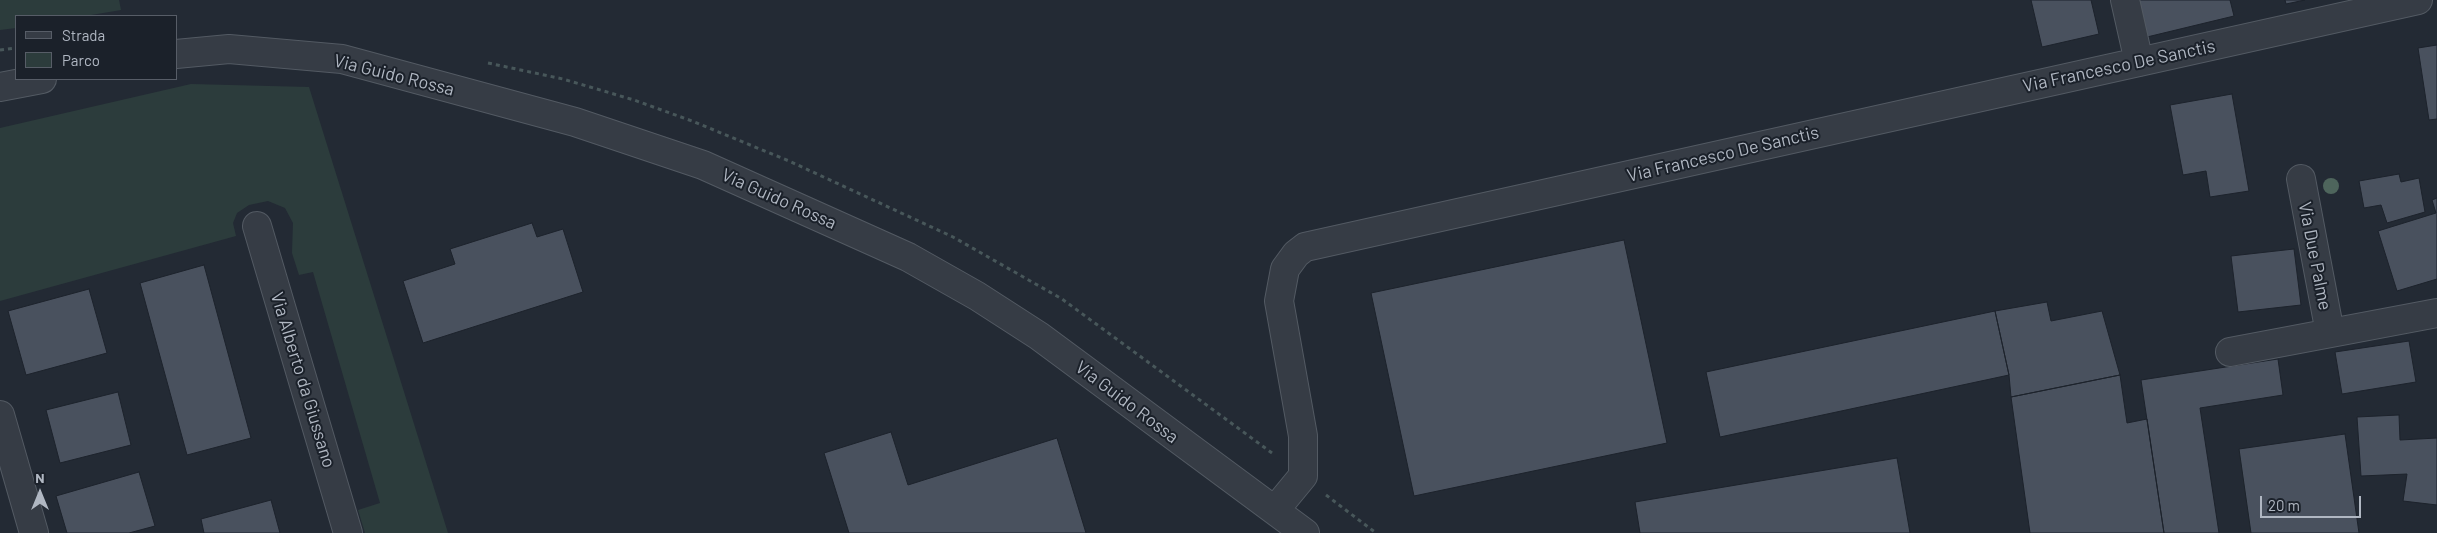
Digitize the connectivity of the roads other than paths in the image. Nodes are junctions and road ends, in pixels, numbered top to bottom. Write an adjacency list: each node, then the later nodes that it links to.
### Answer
1 (2125, 0): 4 (street)
2 (2418, 0): 4 (street, Via Francesco De Sanctis)
3 (178, 54): 13 (street, Via Guido Rossa)
4 (2139, 62): 13 (street, Via Francesco De Sanctis)
5 (36, 80): 6 (street)
6 (0, 86)
7 (2301, 179): 10 (street, Via Due Palme)
8 (257, 226): 15 (street, Via Alberto da Giussano)
9 (2437, 313): 10 (street, Via Due Palme)
10 (2330, 333): 11 (street, Via Due Palme)
11 (2230, 352)
12 (0, 415): 14 (street)
13 (1275, 510): 16 (street, Via Guido Rossa)
14 (34, 533)
15 (348, 533)
16 (1305, 533)

